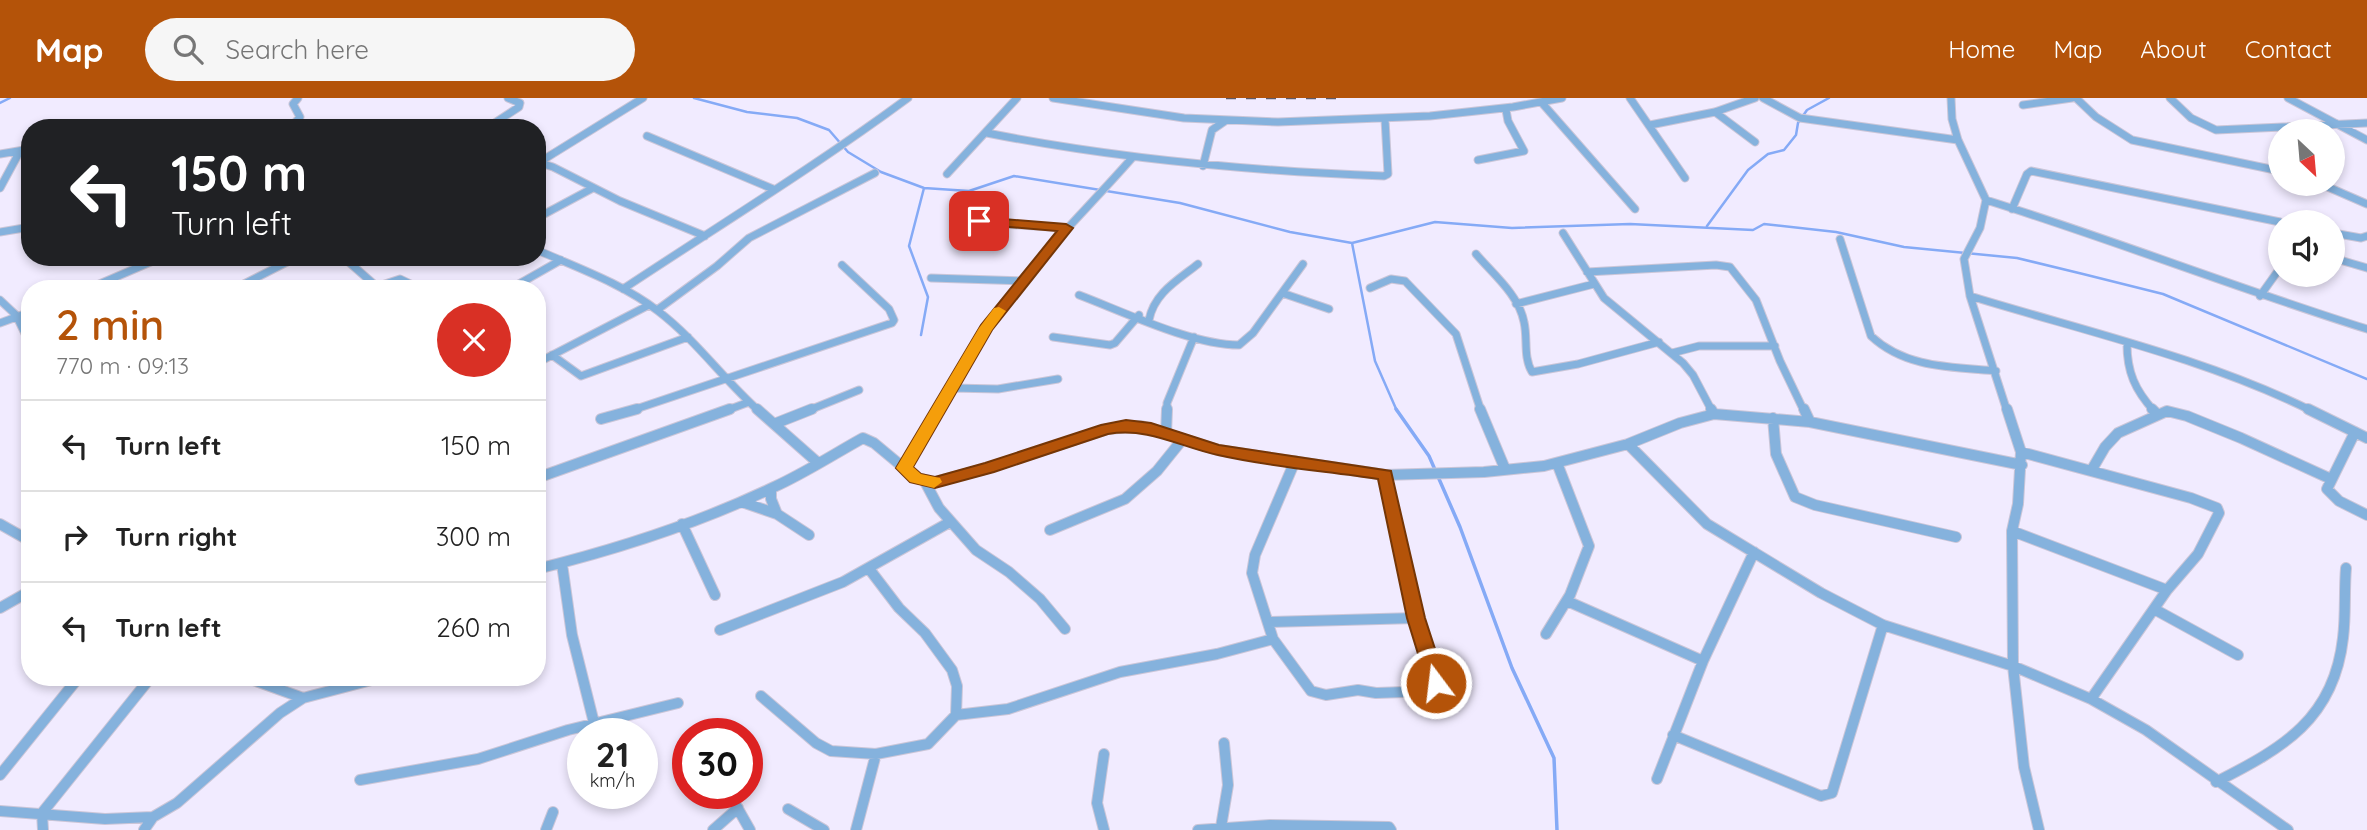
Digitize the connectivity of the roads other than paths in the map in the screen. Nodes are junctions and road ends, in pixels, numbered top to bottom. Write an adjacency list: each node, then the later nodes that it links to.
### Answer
1 (298, 98): 19 (street)
2 (508, 98): 20 (street)
3 (643, 98): 36 (street)
4 (908, 98): 47 (street)
5 (1017, 98): 29 (street)
6 (1053, 98): 23 (street)
7 (1562, 98): 15 (street)
8 (1630, 98): 25 (street)
9 (1755, 98): 18 (street)
10 (1763, 98): 31 (street)
11 (1951, 98): 31 (street)
12 (2074, 98): 16 (street); 41 (street)
13 (2170, 98): 27 (street)
14 (2288, 98): 22 (street)
15 (1542, 103): 17 (street); 51 (street)
16 (2023, 105)
17 (1506, 110): 21 (street); 38 (street)
18 (1715, 112): 25 (street); 33 (street)
19 (298, 119)
20 (501, 119)
21 (1385, 119): 23 (street); 40 (street)
22 (2328, 119)
23 (1225, 121): 40 (street)
24 (2367, 123): 26 (street)
25 (1650, 125): 44 (street)
26 (2345, 126)
27 (2268, 128)
28 (2345, 128): 32 (street)
29 (987, 133): 37 (street); 43 (street)
30 (647, 136): 47 (street)
31 (1958, 140): 49 (street)
32 (2367, 140)
33 (1755, 142)
34 (20, 151): 35 (street); 45 (street)
35 (0, 154)
36 (546, 157)
37 (1132, 158): 40 (street); 57 (street)
38 (1478, 160)
39 (546, 166): 46 (street)
40 (1203, 166)
41 (2268, 168)
42 (875, 173): 92 (street)
43 (947, 174)
44 (1685, 178)
45 (0, 188)
46 (593, 188): 53 (street); 61 (street)
47 (773, 189): 61 (street)
48 (2345, 194): 50 (street)
49 (1986, 200): 52 (street); 88 (street)
50 (2367, 204)
51 (1635, 209)
52 (2012, 209): 54 (street); 89 (street)
53 (546, 213)
54 (2268, 220)
55 (956, 221): 57 (street)
56 (21, 228): 58 (street)
57 (1066, 228): 81 (street)
58 (0, 232)
59 (1563, 233): 75 (street)
60 (2345, 235): 62 (street)
61 (705, 236): 85 (street)
62 (2367, 236)
63 (1840, 239): 109 (street)
64 (546, 254): 66 (street)
65 (1476, 254): 91 (street)
66 (561, 260): 80 (street); 85 (street)
67 (2345, 262): 74 (street)
68 (1198, 264): 96 (street)
69 (1303, 264): 86 (street)
70 (842, 265): 110 (street)
71 (141, 266): 77 (street)
72 (279, 266): 78 (street)
73 (352, 266): 79 (street)
74 (2367, 268)
75 (1587, 272): 82 (street); 105 (street)
76 (931, 278): 81 (street)
77 (109, 280)
78 (252, 280)
79 (366, 280)
80 (526, 280)
81 (1023, 281): 112 (street)
82 (1594, 284): 91 (street); 103 (street)
83 (2268, 285): 89 (street)
84 (1370, 288): 132 (street)
85 (623, 289): 92 (street)
86 (1282, 293): 93 (street); 102 (street)
87 (1079, 295): 94 (street)
88 (1970, 296): 104 (street); 109 (street)
89 (2260, 296): 99 (street)
90 (0, 300): 95 (street)
91 (1516, 304): 103 (street)
92 (653, 308): 100 (street); 107 (street)
93 (1329, 309)
94 (1139, 315): 96 (street); 101 (street)
95 (19, 316): 97 (street); 98 (street)
96 (1149, 320): 102 (street)
97 (21, 321)
98 (0, 323)
99 (2367, 329)
100 (688, 337): 107 (street); 110 (street)
101 (1053, 337)
102 (1194, 337): 122 (street)
103 (1659, 342): 106 (street)
104 (2127, 344): 116 (street); 121 (street)
105 (1774, 346): 106 (street); 119 (street)
106 (1672, 353): 115 (street)
107 (552, 355): 108 (street)
108 (546, 358)
109 (1996, 371): 126 (street)
110 (725, 378): 114 (street); 118 (street)
111 (1058, 379): 112 (street)
112 (952, 388): 131 (street)
113 (859, 390): 120 (street)
114 (749, 402): 120 (street); 134 (street)
115 (1714, 414): 117 (street); 125 (street)
116 (2158, 415): 133 (street); 136 (street)
117 (1773, 418): 119 (street); 149 (street)
118 (601, 419)
119 (1810, 422): 130 (street)
120 (774, 424): 128 (street)
121 (2356, 432): 123 (street); 136 (street)
122 (1166, 434): 124 (street); 137 (street)
123 (2367, 438)
124 (1182, 440): 127 (street); 145 (street)
125 (1628, 444): 129 (street); 150 (street)
126 (2021, 452): 130 (street); 133 (street)
127 (1295, 461): 135 (street); 162 (street)
128 (817, 462): 131 (street); 138 (street)
129 (1557, 463): 132 (street); 158 (street)
130 (2022, 465): 146 (street)
131 (904, 468): 137 (street)
132 (1505, 469): 135 (street)
133 (2091, 471): 155 (street)
134 (546, 475)
135 (1385, 475): 161 (street)
136 (2332, 479): 141 (street)
137 (924, 480): 142 (street)
138 (771, 489): 139 (street); 140 (street)
139 (742, 502): 140 (street); 144 (street)
140 (777, 514): 147 (street)
141 (2367, 515)
142 (950, 522): 154 (street); 164 (street)
143 (0, 524): 148 (street)
144 (682, 524): 151 (street); 156 (street)
145 (1050, 530)
146 (2012, 531): 155 (street); 170 (street)
147 (809, 535)
148 (21, 536)
149 (1955, 537)
150 (1754, 552): 163 (street); 169 (street)
151 (562, 564): 152 (street); 180 (street)
152 (546, 567)
153 (2346, 568): 190 (street)
154 (870, 569): 165 (street); 179 (street)
155 (2167, 590): 160 (street)
156 (715, 595)
157 (21, 596): 159 (street)
158 (1567, 601): 166 (street); 169 (street)
159 (0, 608)
160 (2154, 609): 168 (street); 177 (street)
161 (1416, 618): 162 (street); 167 (street)
162 (1268, 622): 167 (street)
163 (1884, 625): 170 (street); 183 (street)
164 (1065, 629)
165 (720, 630)
166 (1546, 634)
167 (1273, 639): 179 (street)
168 (2238, 655)
169 (1703, 661): 183 (street)
170 (2013, 666): 177 (street); 209 (street)
171 (72, 686): 187 (street)
172 (144, 686): 196 (street)
173 (270, 686): 176 (street)
174 (349, 686): 176 (street)
175 (761, 696): 185 (street)
176 (303, 698): 197 (street)
177 (2091, 699): 190 (street)
178 (678, 703): 181 (street)
179 (956, 715): 185 (street)
180 (593, 718)
181 (615, 718)
182 (567, 731): 189 (street)
183 (1673, 735): 188 (street)
184 (1224, 743): 198 (street)
185 (876, 754): 205 (street)
186 (1104, 754): 206 (street)
187 (0, 775)
188 (1657, 779)
189 (360, 780)
190 (2216, 782): 210 (street)
191 (737, 809): 202 (street)
192 (739, 809): 203 (street)
193 (789, 809): 204 (street)
194 (1, 812): 196 (street)
195 (553, 812): 201 (street)
196 (42, 813): 197 (street); 199 (street)
197 (153, 817): 200 (street)
198 (1221, 827): 207 (street); 208 (street)
199 (43, 830)
200 (144, 830)
201 (546, 830)
202 (713, 830)
203 (750, 830)
204 (824, 830)
205 (856, 830)
206 (1104, 830)
207 (1199, 830)
208 (1391, 830)
209 (2039, 830)
210 (2288, 830)

